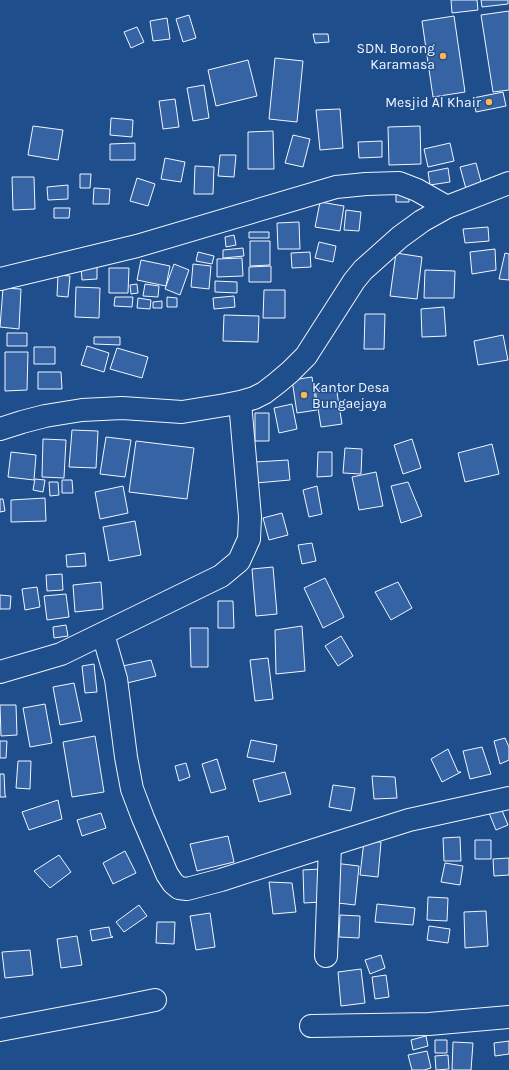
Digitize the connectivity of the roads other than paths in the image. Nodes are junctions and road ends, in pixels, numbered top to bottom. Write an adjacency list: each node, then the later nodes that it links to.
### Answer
1 (509, 183): 2 (street)
2 (448, 207): 3 (street); 4 (street)
3 (0, 278)
4 (240, 402): 5 (street); 6 (street)
5 (0, 429)
6 (103, 634): 7 (street); 9 (street)
7 (0, 672)
8 (509, 798): 9 (street)
9 (330, 845): 10 (street)
10 (326, 956)
11 (155, 1000): 14 (street)
12 (509, 1017): 13 (street)
13 (311, 1026)
14 (0, 1030)

